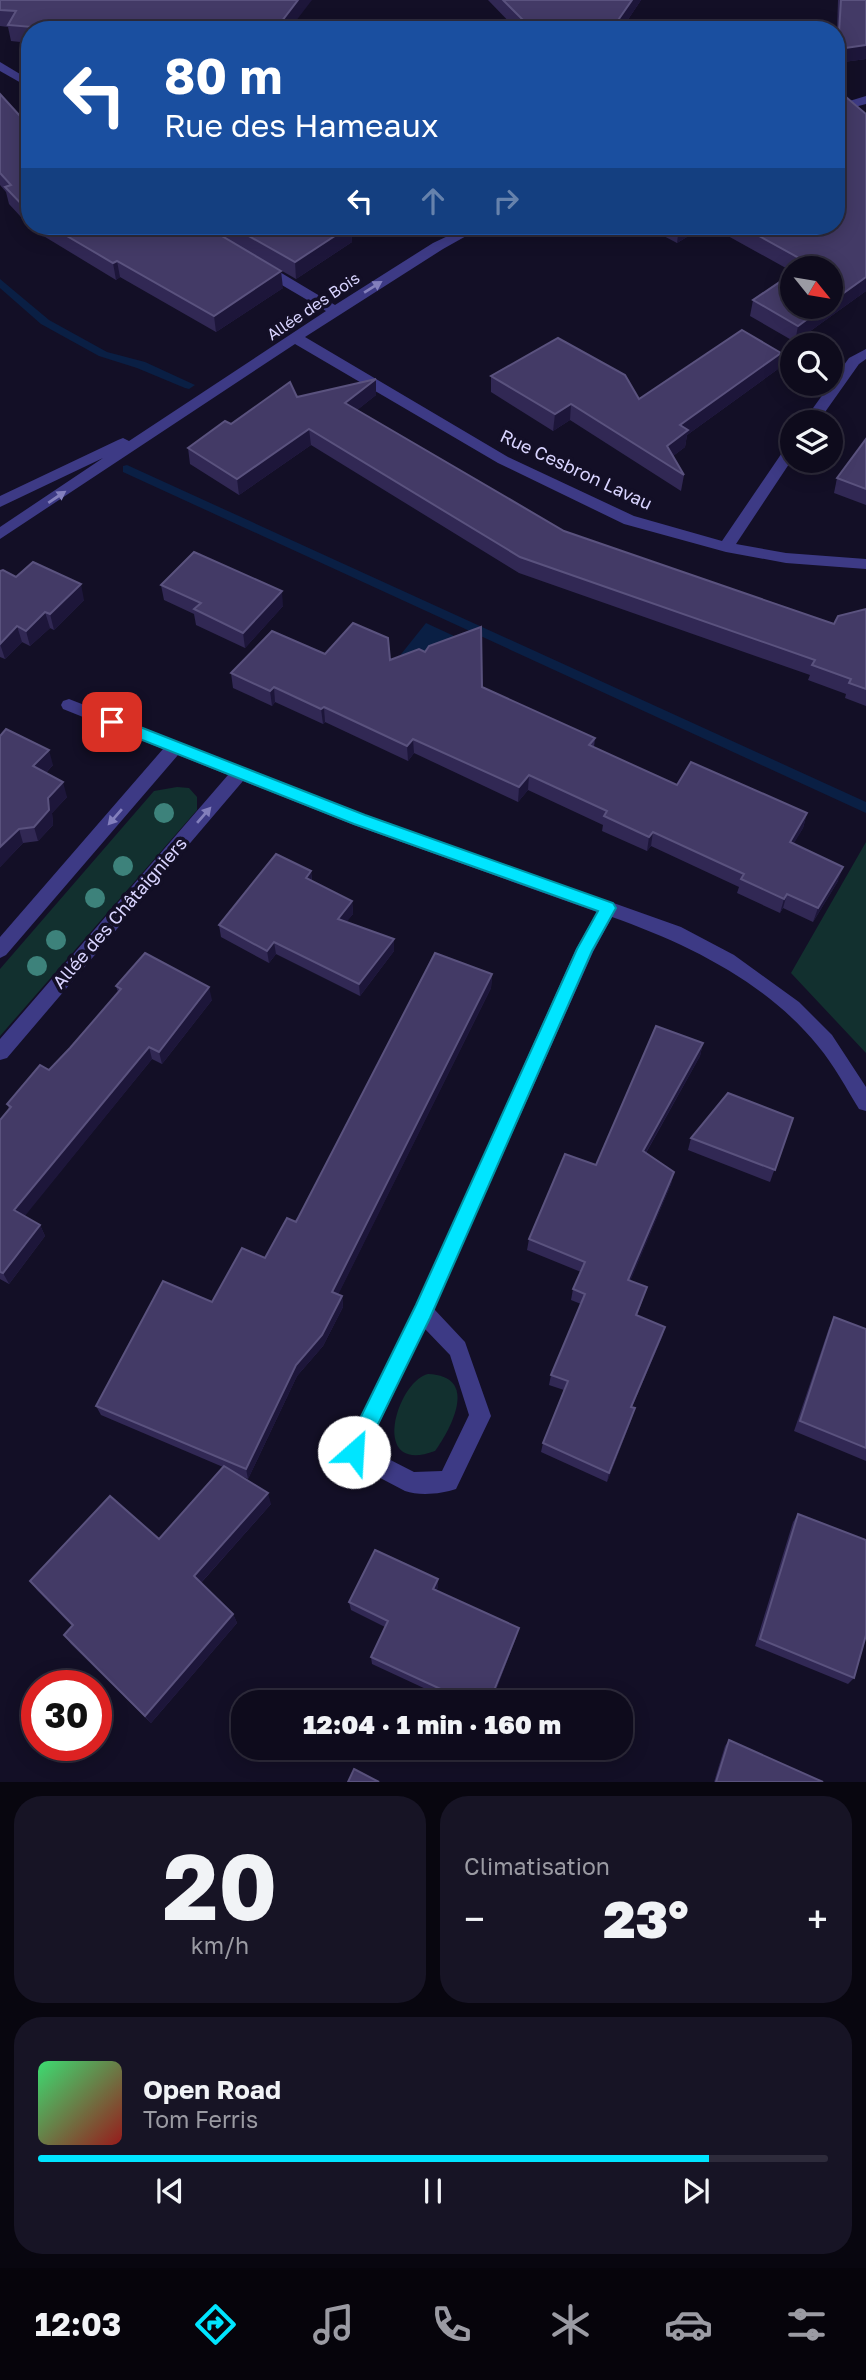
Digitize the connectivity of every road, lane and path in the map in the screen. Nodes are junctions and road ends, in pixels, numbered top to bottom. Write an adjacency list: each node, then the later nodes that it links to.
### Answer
1 (0, 66): 2 (street)
2 (21, 79)
3 (866, 100): 4 (street)
4 (845, 106)
5 (460, 235): 7 (street, Allée des Bois, one-way to 5)
6 (248, 259): 7 (street)
7 (335, 311): 8 (street, Allée des Bois)
8 (296, 338): 11 (street, Allée des Bois); 15 (street, Rue Cesbron Lavau)
9 (866, 353): 10 (street)
10 (819, 410)
11 (171, 421): 13 (street, Allée des Bois); 14 (street, Allée des Bois, one-way to 11)
12 (780, 466): 15 (street)
13 (0, 502)
14 (0, 534)
15 (726, 547): 16 (street, Rue Cesbron Lavau)
16 (866, 565)
17 (69, 705): 18 (street)
18 (176, 747): 19 (street); 21 (street, one-way to 21)
19 (240, 773): 20 (street); 22 (street, Allée des Châtaigniers, one-way to 19)
20 (608, 908): 23 (street); 24 (street)
21 (0, 950)
22 (0, 1052)
23 (866, 1103)
24 (423, 1312): 24 (street)

